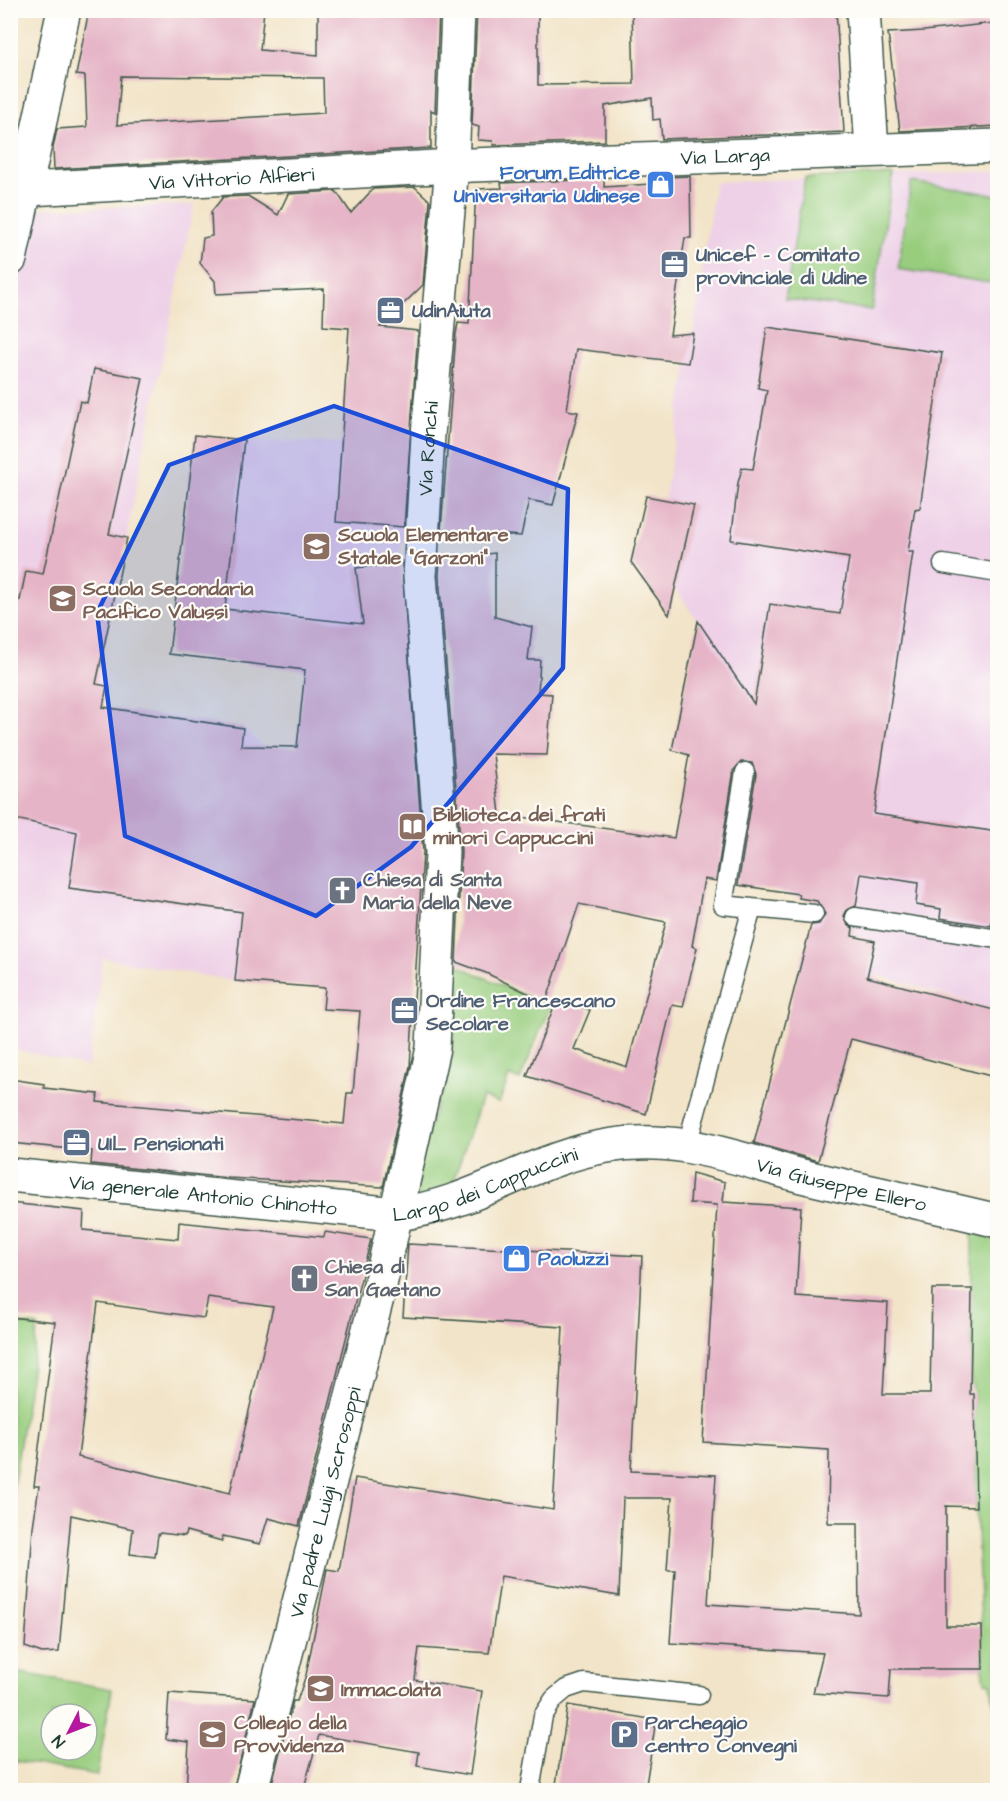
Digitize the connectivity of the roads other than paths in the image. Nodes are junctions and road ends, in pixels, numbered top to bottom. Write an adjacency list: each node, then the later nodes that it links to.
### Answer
1 (64, 10): 7 (street)
2 (458, 10): 6 (street, Via Ronchi)
3 (863, 10): 5 (street)
4 (998, 146): 5 (street, Via Larga)
5 (872, 150): 6 (street, Via Larga)
6 (452, 166): 7 (street, Via Vittorio Alfieri); 16 (street, Via Ronchi)
7 (17, 189): 8 (street)
8 (10, 259)
9 (943, 564): 10 (lane)
10 (998, 573)
11 (745, 772): 12 (lane)
12 (752, 908): 13 (lane); 17 (lane)
13 (814, 914)
14 (855, 917): 15 (lane)
15 (998, 939)
16 (437, 959): 19 (street, Largo dei Cappuccini)
17 (687, 1145): 19 (street, Largo dei Cappuccini); 20 (street, Via Giuseppe Ellero)
18 (10, 1174): 19 (street, Via generale Antonio Chinotto)
19 (396, 1214): 22 (street, Via padre Luigi Scrosoppi)
20 (998, 1221)
21 (699, 1695): 23 (lane)
22 (251, 1791)
23 (530, 1791)

